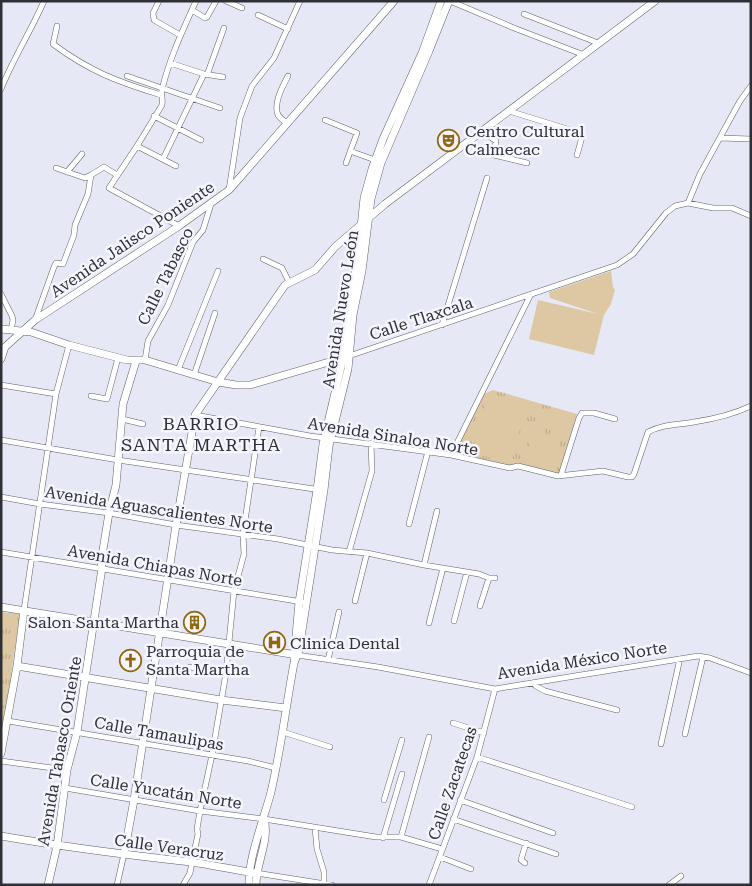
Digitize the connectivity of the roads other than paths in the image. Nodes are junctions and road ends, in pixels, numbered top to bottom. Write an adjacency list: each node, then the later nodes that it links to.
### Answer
1 (44, 1): 22 (street)
2 (159, 1): 18 (street)
3 (196, 1): 12 (street)
4 (226, 1): 11 (street)
5 (300, 1): 17 (street)
6 (394, 1): 36 (street, Avenida Jalisco Poniente)
7 (441, 1): 47 (street, Avenida Nuevo León)
8 (450, 1): 20 (street); 60 (street, Avenida Nuevo León)
9 (655, 1): 19 (street)
10 (215, 4): 12 (street)
11 (242, 8)
12 (192, 10): 18 (street)
13 (524, 14): 19 (street)
14 (258, 15): 17 (street)
15 (57, 26): 30 (street)
16 (224, 28): 23 (street)
17 (288, 29): 56 (street)
18 (180, 35): 21 (street)
19 (598, 42): 20 (street)
20 (584, 55): 33 (street)
21 (170, 63): 23 (street); 28 (street)
22 (4, 73): 29 (street)
23 (205, 74): 26 (street); 31 (street)
24 (127, 76): 28 (street)
25 (288, 76): 36 (street)
26 (223, 77)
27 (751, 86): 39 (street)
28 (162, 88): 30 (street); 31 (street)
29 (1, 89)
30 (161, 95): 34 (street)
31 (193, 98): 32 (street); 37 (street)
32 (220, 108)
33 (508, 111): 38 (street); 45 (street)
34 (154, 116): 37 (street); 42 (street)
35 (325, 120): 43 (street)
36 (287, 123): 56 (street, Avenida Jalisco Poniente)
37 (179, 129): 41 (street); 46 (street)
38 (482, 131): 49 (street); 60 (street)
39 (720, 138): 40 (street); 58 (street)
40 (751, 139)
41 (201, 140)
42 (137, 146): 46 (street); 54 (street)
43 (350, 151): 47 (street); 48 (street)
44 (82, 154): 52 (street)
45 (577, 155)
46 (163, 159): 50 (street)
47 (375, 160): 61 (street, Avenida Nuevo León)
48 (346, 163)
49 (527, 163)
50 (176, 166)
51 (56, 168): 52 (street)
52 (67, 172): 53 (street)
53 (91, 175): 54 (street); 69 (street)
54 (117, 175): 62 (street)
55 (487, 178): 70 (street)
56 (228, 190): 57 (street, Avenida Jalisco Poniente)
57 (211, 204): 62 (street, Avenida Jalisco Poniente); 78 (street, Calle Tabasco)
58 (688, 204): 59 (street); 67 (street, Calle Tlaxcala)
59 (751, 216)
60 (368, 218): 61 (street); 75 (street, Avenida Nuevo León)
61 (360, 224): 65 (street); 75 (street, Avenida Nuevo León)
62 (179, 226): 69 (street, Avenida Jalisco Poniente)
63 (263, 259): 65 (street)
64 (218, 272): 80 (street)
65 (289, 282): 82 (street)
66 (1, 294): 72 (street)
67 (530, 296): 70 (street, Calle Tlaxcala); 97 (street)
68 (215, 313): 81 (street)
69 (36, 320): 73 (street, Avenida Jalisco Poniente)
70 (442, 326): 75 (street, Calle Tlaxcala)
71 (1, 329): 72 (street, Calle Tlaxcala)
72 (11, 330): 73 (street, Calle Tlaxcala)
73 (22, 331): 74 (street, Calle Tlaxcala); 77 (street, Avenida Jalisco Poniente)
74 (69, 346): 76 (street, Calle Tlaxcala); 84 (street)
75 (346, 357): 82 (street, Calle Tlaxcala); 92 (street, Avenida Nuevo León)
76 (118, 358): 79 (street, Calle Tlaxcala); 85 (street)
77 (1, 359)
78 (145, 360): 79 (street, Calle Tlaxcala); 80 (street, Calle Tlaxcala)
79 (136, 361): 88 (street, Avenida Tabasco Oriente)
80 (178, 370): 81 (street, Calle Tlaxcala)
81 (194, 375): 82 (street, Calle Tlaxcala)
82 (218, 382): 87 (street)
83 (1, 386): 84 (street)
84 (56, 394): 95 (street)
85 (91, 396)
86 (751, 406): 100 (street)
87 (195, 415): 91 (street, Avenida Sinaloa Norte); 99 (street)
88 (122, 419): 90 (street); 98 (street, Avenida Tabasco Oriente)
89 (615, 419): 100 (street)
90 (143, 424)
91 (259, 427): 92 (street, Avenida Sinaloa Norte); 101 (street)
92 (327, 438): 94 (street, Avenida Sinaloa Norte); 102 (street, Avenida Nuevo León)
93 (1, 440): 95 (street)
94 (370, 443): 96 (street, Avenida Sinaloa Norte); 112 (street)
95 (49, 448): 98 (street); 104 (street)
96 (428, 451): 97 (street, Avenida Sinaloa Norte); 107 (street)
97 (451, 455): 100 (street, Avenida Sinaloa Norte)
98 (118, 460): 99 (street); 106 (street, Avenida Tabasco Oriente)
99 (185, 470): 101 (street); 108 (street)
100 (559, 476)
101 (251, 481): 102 (street); 109 (street)
102 (320, 490): 110 (street, Avenida Nuevo León)
103 (1, 497): 104 (street, Avenida Aguascalientes Norte)
104 (40, 504): 106 (street, Avenida Aguascalientes Norte); 114 (street)
105 (437, 511): 115 (street)
106 (109, 513): 108 (street, Avenida Aguascalientes Norte); 116 (street, Avenida Tabasco Oriente)
107 (409, 524)
108 (176, 525): 109 (street, Avenida Aguascalientes Norte); 119 (street)
109 (243, 534): 110 (street, Avenida Aguascalientes Norte); 122 (street)
110 (311, 546): 112 (street, Avenida Aguascalientes Norte); 124 (street, Avenida Nuevo León)
111 (1, 552): 114 (street, Avenida Chiapas Norte)
112 (349, 552): 113 (street, Avenida Aguascalientes Norte)
113 (367, 553): 115 (street, Avenida Aguascalientes Norte); 123 (street)
114 (33, 557): 116 (street, Avenida Chiapas Norte); 127 (street)
115 (424, 565): 117 (street, Avenida Aguascalientes Norte)
116 (102, 568): 119 (street, Avenida Chiapas Norte); 129 (street, Avenida Tabasco Oriente)
117 (444, 568): 118 (street, Avenida Aguascalientes Norte); 131 (street)
118 (467, 572): 120 (street, Avenida Aguascalientes Norte); 130 (street)
119 (168, 578): 122 (street, Avenida Chiapas Norte); 132 (street)
120 (489, 578): 121 (street, Avenida Aguascalientes Norte); 125 (street)
121 (495, 578)
122 (234, 591): 124 (street, Avenida Chiapas Norte); 133 (street)
123 (355, 601)
124 (302, 602): 135 (street, Avenida Nuevo León)
125 (480, 606)
126 (1, 607): 127 (street, Avenida México Norte)
127 (24, 610): 129 (street, Avenida México Norte); 138 (street)
128 (339, 612): 137 (street)
129 (94, 621): 132 (street, Avenida México Norte); 142 (street, Avenida Tabasco Oriente)
130 (454, 621)
131 (429, 623)
132 (160, 632): 133 (street, Avenida México Norte); 144 (street)
133 (229, 644): 135 (street, Avenida México Norte); 140 (street)
134 (703, 657): 136 (street, Avenida México Norte); 141 (street, Avenida México Norte); 154 (street)
135 (295, 658): 137 (street, Avenida México Norte); 147 (street, Avenida Nuevo León)
136 (679, 659): 143 (street, Avenida México Norte); 158 (street)
137 (328, 660): 145 (street, Avenida México Norte)
138 (17, 666): 142 (street); 149 (street)
139 (190, 667): 140 (street)
140 (226, 673): 146 (street)
141 (751, 673)
142 (86, 678): 144 (street); 151 (street, Avenida Tabasco Oriente)
143 (534, 683): 145 (street, Avenida México Norte); 148 (street)
144 (152, 688): 146 (street); 157 (street)
145 (494, 689): 153 (street, Calle Zacatecas)
146 (221, 700): 147 (street); 161 (street)
147 (286, 708): 152 (street, Avenida Nuevo León)
148 (617, 710)
149 (8, 721): 151 (street, Calle Tamaulipas); 160 (street)
150 (453, 723): 153 (street)
151 (77, 732): 157 (street, Calle Tamaulipas); 165 (street, Avenida Tabasco Oriente)
152 (283, 732): 159 (street); 164 (street, Avenida Nuevo León)
153 (484, 733): 162 (street, Calle Zacatecas)
154 (685, 734)
155 (429, 737): 180 (street)
156 (402, 740): 167 (street)
157 (143, 744): 161 (street, Calle Tamaulipas); 170 (street)
158 (661, 744)
159 (330, 747)
160 (1, 753)
161 (212, 755): 164 (street, Calle Tamaulipas); 174 (street)
162 (477, 757): 172 (street, Calle Zacatecas); 173 (street)
163 (1, 761): 165 (street)
164 (276, 768): 175 (street, Avenida Nuevo León)
165 (68, 770): 169 (street, Avenida Tabasco Oriente)
166 (402, 774): 168 (street)
167 (389, 783): 168 (street); 171 (street)
168 (398, 785): 181 (street)
169 (65, 788): 170 (street, Calle Yucatán Norte); 183 (street, Avenida Tabasco Oriente)
170 (134, 800): 174 (street, Calle Yucatán Norte); 185 (street)
171 (384, 800)
172 (460, 800): 176 (street, Calle Zacatecas); 178 (street)
173 (632, 807)
174 (200, 811): 175 (street, Calle Yucatán Norte); 188 (street)
175 (264, 818): 177 (street, Calle Yucatán Norte); 191 (street, Avenida Nuevo León)
176 (453, 819): 182 (street); 184 (street, Calle Zacatecas)
177 (315, 828): 181 (street, Calle Yucatán Norte); 193 (street)
178 (553, 832)
179 (1, 836): 183 (street, Calle Veracruz)
180 (401, 837): 181 (street, Calle Yucatán Norte); 184 (street, Calle Yucatán Norte)
181 (383, 838)
182 (526, 843): 186 (street); 189 (street)
183 (57, 846): 185 (street, Calle Veracruz); 194 (street, Avenida Tabasco Oriente)
184 (442, 848): 187 (street, Calle Zacatecas)
185 (124, 854): 188 (street, Calle Veracruz); 195 (street)
186 (556, 854)
187 (440, 857): 190 (street); 200 (street, Calle Zacatecas)
188 (192, 862): 191 (street, Calle Veracruz); 196 (street)
189 (525, 863)
190 (471, 869)
191 (252, 873): 193 (street, Calle Veracruz); 197 (street, Avenida Nuevo León); 198 (street, Avenida Nuevo León)
192 (681, 876): 201 (street)
193 (324, 883): 199 (street, Calle Veracruz)
194 (48, 885)
195 (117, 885)
196 (183, 885)
197 (249, 885)
198 (256, 885)
199 (332, 885)
200 (430, 885)
201 (669, 885)

